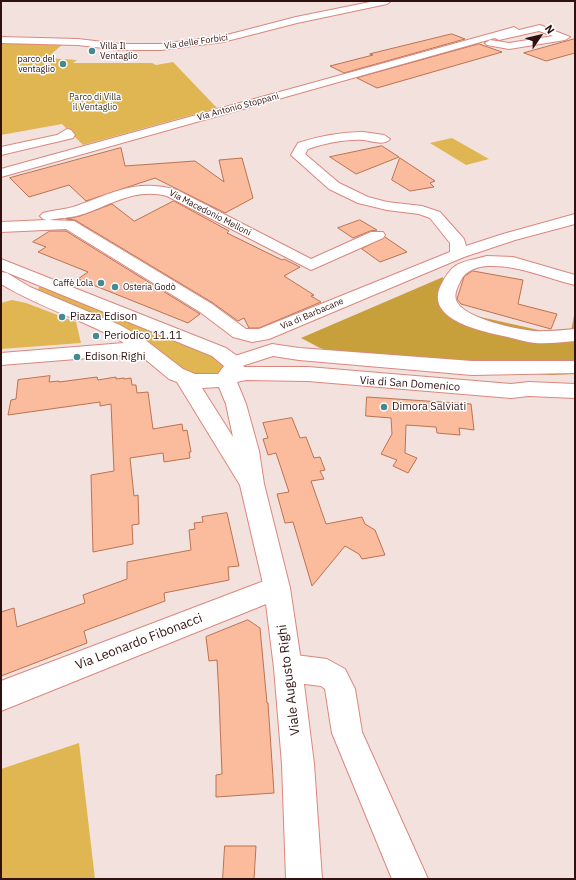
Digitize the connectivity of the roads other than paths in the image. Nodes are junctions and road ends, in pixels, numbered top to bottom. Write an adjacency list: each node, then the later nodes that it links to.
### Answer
1 (387, 1): 3 (street, Via delle Forbici)
2 (514, 30): 4 (street, Via Antonio Stoppani)
3 (1, 40)
4 (480, 41): 4 (street, Via Antonio Stoppani); 8 (street, Via Antonio Stoppani)
5 (67, 133): 7 (street)
6 (384, 139): 13 (street)
7 (1, 151)
8 (1, 173)
9 (71, 218): 11 (street); 12 (street, Via Macedonio Melloni); 13 (street, Via di Barbacane)
10 (575, 220): 13 (street, Via di Barbacane)
11 (1, 227)
12 (376, 235)
13 (458, 254)
14 (1, 264): 17 (street, Via di San Domenico)
15 (1, 278): 18 (street)
16 (575, 280): 20 (street)
17 (50, 283): 18 (street); 22 (street, Via di San Domenico)
18 (17, 287): 19 (street); 21 (street)
19 (1, 294)
20 (575, 335)
21 (143, 348): 23 (street); 28 (street)
22 (219, 352): 24 (street, Via di San Domenico); 27 (street)
23 (1, 359)
24 (242, 360): 25 (street); 26 (street, Via di San Domenico)
25 (575, 368)
26 (308, 374): 27 (street, Via di San Domenico); 29 (street, Via di San Domenico)
27 (225, 378): 28 (street, Via di San Domenico); 32 (street, Viale Augusto Righi)
28 (186, 380): 32 (street, Viale Augusto Righi)
29 (512, 391): 30 (street, Via di San Domenico); 31 (street, Via di San Domenico)
30 (575, 391)
31 (575, 395)
32 (252, 484): 33 (street, Viale Augusto Righi)
33 (277, 588): 34 (street, Viale Augusto Righi); 35 (street, Via Leonardo Fibonacci)
34 (288, 668): 36 (street, Viale Augusto Righi); 37 (street)
35 (1, 696)
36 (304, 879)
37 (410, 879)

